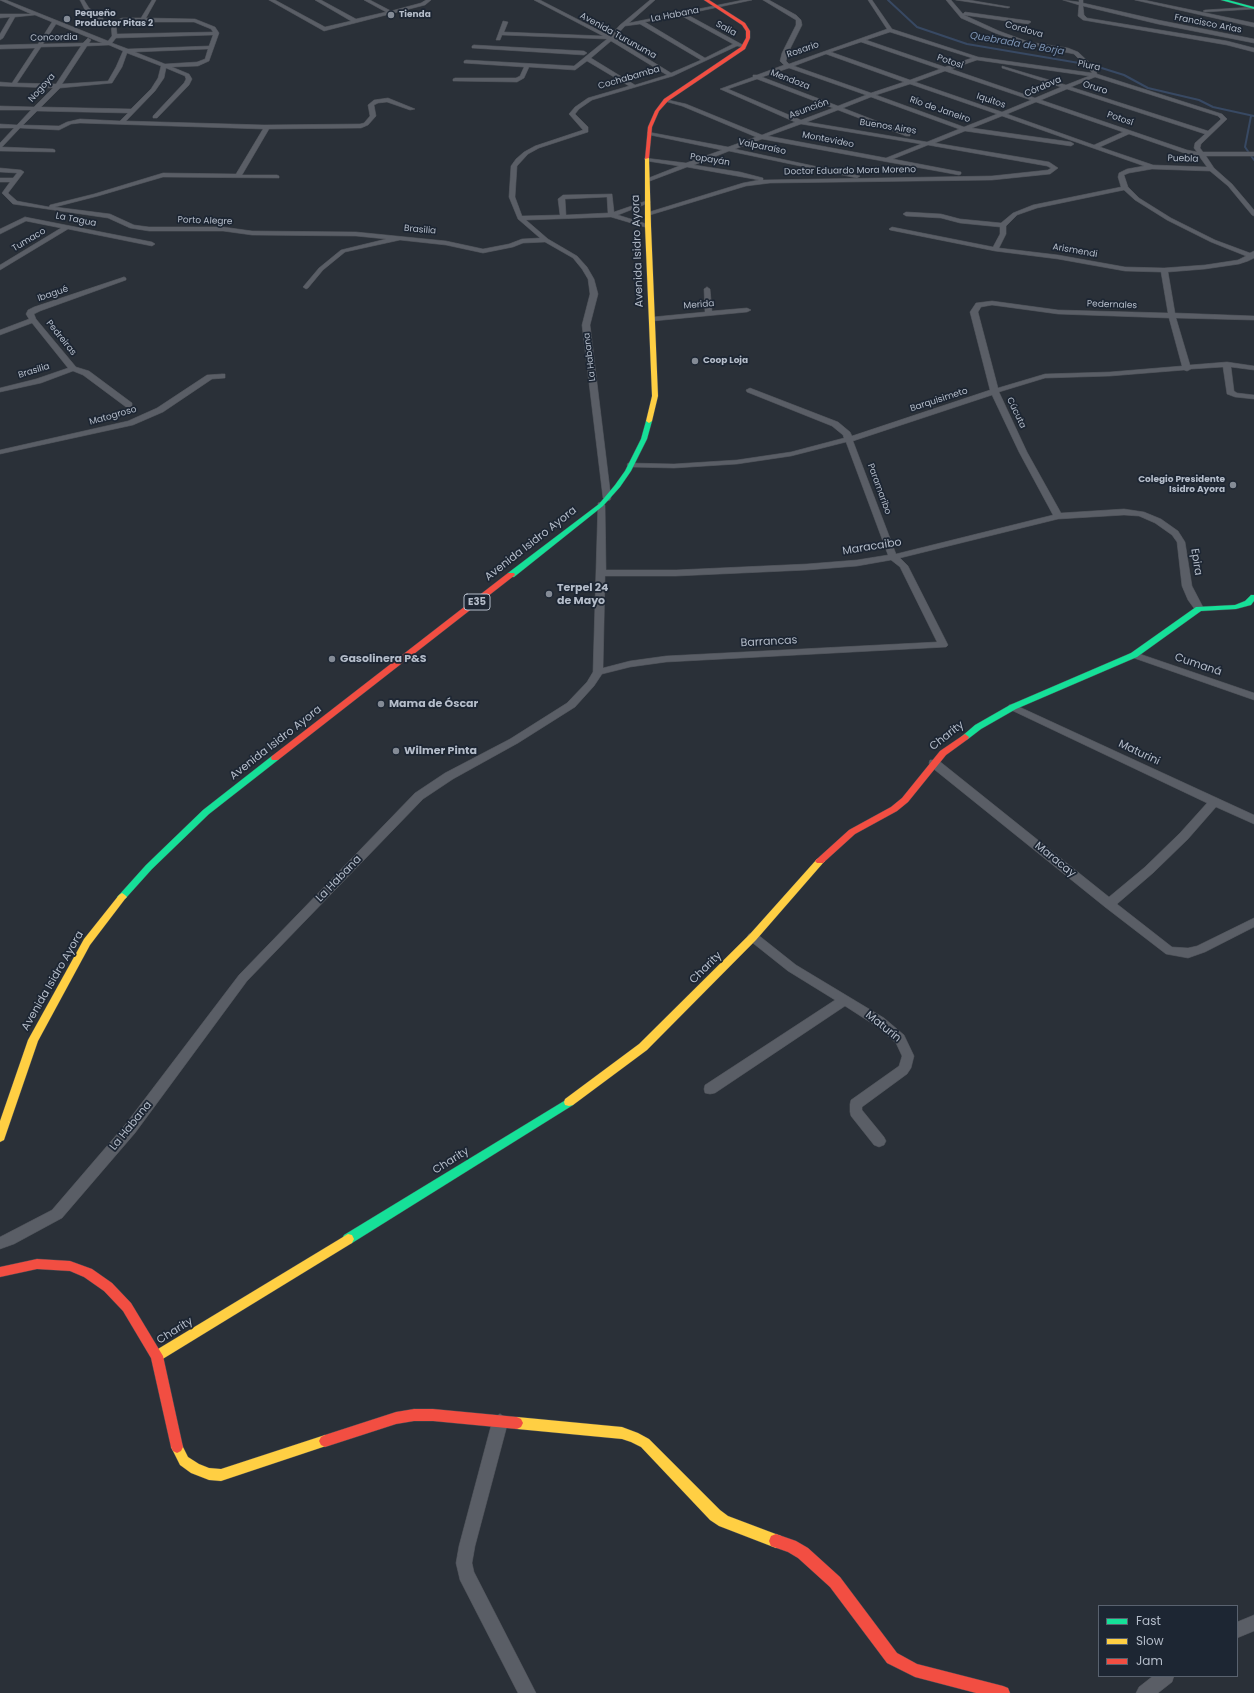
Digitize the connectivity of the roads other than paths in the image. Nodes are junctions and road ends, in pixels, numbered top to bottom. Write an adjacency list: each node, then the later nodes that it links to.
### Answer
1 (2, 0): 35 (street)
2 (82, 0): 38 (street)
3 (154, 0): 37 (street)
4 (271, 0): 39 (street)
5 (316, 0): 39 (street)
6 (366, 0): 29 (street)
7 (414, 0): 24 (street)
8 (429, 0): 24 (street)
9 (536, 0): 51 (street, Avenida Turunuma)
10 (653, 0): 44 (street, La Habana)
11 (706, 0): 25 (main road)
12 (750, 0): 25 (street, La Habana)
13 (765, 0): 71 (street)
14 (870, 0): 45 (street)
15 (948, 0): 31 (street, Cordova)
16 (958, 0): 26 (street)
17 (1008, 0): 26 (street)
18 (1065, 0): 22 (street, Francisco Arias)
19 (1136, 0): 30 (street)
20 (1223, 0): 27 (main road)
21 (1243, 0): 23 (main road)
22 (1081, 2): 53 (street, Francisco Arias); 63 (street)
23 (1254, 2)
24 (423, 4): 29 (street)
25 (718, 7): 32 (street, La Habana); 59 (main road)
26 (1008, 7): 28 (street)
27 (1254, 8): 30 (street)
28 (1013, 11)
29 (390, 12): 39 (street)
30 (1192, 12): 43 (street)
31 (959, 13): 33 (street); 76 (street, Cordova)
32 (681, 14): 42 (street, La Habana); 59 (street, Salia)
33 (1018, 14)
34 (14, 15): 35 (street); 36 (street); 50 (street)
35 (38, 15): 40 (street)
36 (0, 16)
37 (143, 19): 46 (street); 49 (street)
38 (101, 20)
39 (355, 21)
40 (55, 22): 48 (street); 58 (street)
41 (505, 22): 47 (street)
42 (641, 22): 44 (street, La Habana); 69 (street)
43 (1254, 25)
44 (622, 26): 51 (street, La Habana)
45 (890, 30): 52 (street, Rosario); 67 (street, Piura)
46 (216, 33): 49 (street); 60 (street)
47 (501, 33): 55 (street); 62 (street)
48 (91, 36): 54 (street); 56 (street, Nogoya)
49 (115, 36): 54 (street)
50 (0, 38)
51 (610, 38): 55 (street); 68 (street, La Habana); 75 (street, Avenida Turunuma)
52 (860, 40): 65 (street, Rosario); 74 (street, Potosi)
53 (1254, 41)
54 (108, 44): 56 (street, Concordia); 64 (street)
55 (570, 44): 62 (street); 66 (street)
56 (85, 45): 58 (street, Concordia); 82 (street, Nogoya)
57 (0, 46): 58 (street, Concordia)
58 (40, 46): 81 (street)
59 (740, 46): 69 (street, Cochabamba); 87 (main road, Avenida Isidro Ayora / E35)
60 (212, 47): 64 (street); 72 (street)
61 (474, 47): 62 (street)
62 (494, 48)
63 (1254, 50)
64 (125, 51): 72 (street); 82 (street)
65 (825, 52): 71 (street, Rosario); 79 (street, Iquitos)
66 (584, 53)
67 (977, 58): 74 (street, Asunción); 76 (street, Piura); 84 (street, Oruro)
68 (588, 59): 73 (street, La Habana); 83 (street)
69 (705, 60): 75 (street, Cochabamba)
70 (466, 62): 73 (street)
71 (787, 65): 77 (street, Rosario); 86 (street, Río de Janeiro)
72 (164, 66): 93 (street); 95 (street)
73 (528, 66): 78 (street)
74 (944, 70): 79 (street, Asunción); 88 (street, Potosi)
75 (671, 75): 83 (street, Cochabamba)
76 (1095, 75): 84 (street, Córdova); 104 (street, Piura)
77 (756, 76): 85 (street, Rosario); 90 (street, Mendoza)
78 (456, 80)
79 (909, 82): 86 (street, Asunción); 94 (street, Iquitos)
80 (0, 84): 81 (street)
81 (14, 84): 82 (street)
82 (58, 86): 91 (street, Nogoya)
83 (634, 88): 123 (street, Cochabamba)
84 (1065, 88): 88 (street, Córdova); 104 (street, Oruro)
85 (723, 89): 96 (street, Buenos Aires)
86 (872, 95): 90 (street, Asunción); 101 (street, Río de Janeiro)
87 (666, 100): 103 (main road, Avenida Isidro Ayora / E35); 105 (street, Montevideo)
88 (1035, 100): 94 (street, Córdova); 102 (street, Potosí)
89 (0, 108): 91 (street)
90 (838, 108): 96 (street, Asunción); 106 (street, Mendoza)
91 (36, 109): 93 (street); 99 (street, Nogoya)
92 (412, 109): 100 (street)
93 (134, 111): 97 (street)
94 (1003, 114): 101 (street, Córdova); 108 (street, Iquitos)
95 (155, 116)
96 (800, 122): 105 (street, Asunción); 106 (street, Buenos Aires)
97 (121, 123): 99 (street); 100 (street)
98 (0, 126): 99 (street)
99 (19, 127): 107 (street, Nogoya)
100 (267, 127): 120 (street)
101 (964, 129): 106 (street, Córdova); 108 (street, Río de Janeiro)
102 (1129, 132): 108 (street); 111 (street, Potosí)
103 (650, 133): 109 (street, Valparaíso); 113 (main road, Avenida Isidro Ayora / E35)
104 (1208, 133): 111 (street)
105 (762, 137): 109 (street, Asunción); 114 (street, Montevideo)
106 (931, 143): 114 (street, Córdova); 117 (street, Buenos Aires)
107 (0, 147): 110 (street)
108 (1094, 147): 116 (street, Iquitos)
109 (730, 150): 115 (street, Asunción); 127 (street, Valparaíso)
110 (52, 151)
111 (1200, 154): 112 (street, Puebla); 118 (street)
112 (1254, 154)
113 (647, 159): 115 (street, Popayán); 126 (main road, Avenida Isidro Ayora / E35)
114 (886, 160): 122 (street, Montevideo)
115 (687, 166): 126 (street, Asunción); 128 (street, Popayán)
116 (1152, 167): 118 (street, Puebla); 129 (street)
117 (1055, 168): 122 (street, Doctor Eduardo Mora Moreno)
118 (1212, 169): 134 (street)
119 (0, 170): 125 (street)
120 (238, 176): 121 (street); 131 (street)
121 (277, 177)
122 (992, 178): 127 (street, Doctor Eduardo Mora Moreno)
123 (512, 179): 137 (street, La Habana)
124 (0, 180): 125 (street)
125 (14, 180): 131 (street, Porto Alegre)
126 (648, 180): 130 (main road, Avenida Isidro Ayora / E35)
127 (871, 180): 128 (street, Doctor Eduardo Mora Moreno)
128 (770, 181): 132 (street, Doctor Eduardo Mora Moreno)
129 (1125, 188): 138 (street); 147 (street)
130 (648, 202): 132 (main road, Avenida Isidro Ayora / E35); 135 (street)
131 (38, 208): 143 (street, Porto Alegre)
132 (648, 214): 139 (main road, Avenida Isidro Ayora / E35)
133 (906, 214): 138 (street)
134 (1254, 214)
135 (611, 215): 136 (street); 136 (street); 139 (street)
136 (563, 216): 137 (street)
137 (520, 218): 144 (street, La Habana)
138 (1003, 225): 146 (street)
139 (648, 226): 158 (main road, Avenida Isidro Ayora / E35)
140 (67, 227): 142 (street, La Tagua); 145 (street, La Tagua); 148 (street, Tumaco)
141 (892, 229): 146 (street, Arismendi)
142 (0, 232)
143 (400, 238): 144 (street, Brasilia); 151 (street, Brasilia)
144 (546, 240): 174 (street, La Habana)
145 (152, 244)
146 (995, 249): 149 (street, Arismendi)
147 (1253, 255): 149 (street, Arismendi)
148 (0, 268)
149 (1164, 270): 156 (street)
150 (124, 279): 159 (street, Ibagué)
151 (306, 287)
152 (707, 289): 155 (street)
153 (748, 310): 155 (street, Merida)
154 (974, 312): 156 (street, Pedernales); 168 (street, Cúcuta)
155 (709, 313): 158 (street, Merida)
156 (1172, 316): 157 (street, Pedernales); 163 (street)
157 (1254, 318)
158 (653, 319): 173 (main road, Avenida Isidro Ayora / E35)
159 (33, 320): 160 (street); 164 (street, Pedreiras)
160 (0, 332)
161 (1227, 364): 162 (street, Barquisimeto); 163 (street, Barquisimeto); 169 (street)
162 (1254, 368)
163 (1187, 369): 168 (street, Barquisimeto)
164 (73, 370): 166 (street, Brasilia); 170 (street)
165 (222, 376): 172 (street, Matogroso)
166 (0, 390)
167 (750, 390): 171 (street, Paramaribo)
168 (995, 392): 171 (street, Barquisimeto); 176 (street, Cúcuta)
169 (1254, 397)
170 (128, 405)
171 (850, 439): 173 (street, Barquisimeto); 177 (street, Paramaribo)
172 (0, 452)
173 (631, 465): 174 (main road, Avenida Isidro Ayora / E35)
174 (604, 502): 178 (street, La Habana); 194 (main road, Avenida Isidro Ayora / E35)
175 (1141, 514): 176 (street, Maracaibo); 180 (street, Epira)
176 (1058, 516): 177 (street, Maracaibo)
177 (893, 557): 178 (street, Maracaibo); 181 (street, Paramaribo)
178 (601, 573): 183 (street, La Habana)
179 (1252, 602): 180 (main road)
180 (1199, 609): 182 (main road, Charity)
181 (943, 645): 183 (street, Barrancas)
182 (1134, 655): 184 (street, Cumaná); 185 (main road, Charity)
183 (598, 672): 196 (street, La Habana)
184 (1254, 697)
185 (1013, 707): 186 (main road, Charity); 187 (street, Maturini)
186 (934, 763): 189 (street, Maracay); 191 (main road, Charity)
187 (1214, 802): 188 (street, Maturini); 189 (street)
188 (1254, 820)
189 (1109, 904): 190 (street, Maracay)
190 (1254, 922)
191 (754, 937): 192 (street, Maturín); 198 (main road, Charity)
192 (845, 1000): 193 (street); 195 (street, Maturín)
193 (710, 1089)
194 (0, 1137)
195 (879, 1141)
196 (0, 1242)
197 (0, 1272): 198 (main road)
198 (157, 1356): 199 (main road)
199 (500, 1422): 203 (street); 204 (main road)
200 (1254, 1623): 201 (street)
201 (1238, 1630)
202 (1165, 1677): 205 (street)
203 (527, 1693)
204 (1003, 1693)
205 (1146, 1693)

